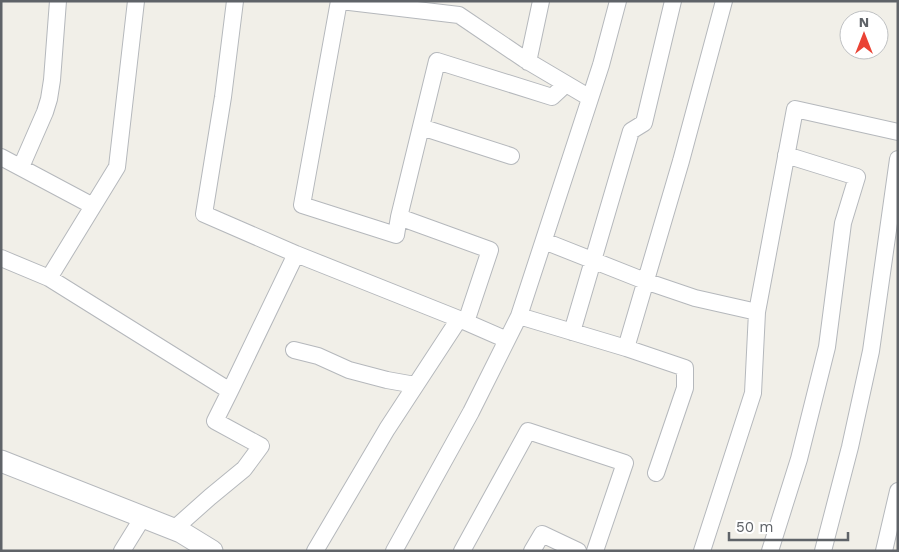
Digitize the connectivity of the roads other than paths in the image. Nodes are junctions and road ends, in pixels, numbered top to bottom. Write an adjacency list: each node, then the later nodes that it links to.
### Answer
1 (58, 1): 19 (street)
2 (136, 1): 20 (street)
3 (236, 1): 23 (street)
4 (340, 1): 9 (street); 21 (street)
5 (541, 1): 10 (street)
6 (618, 1): 12 (street)
7 (673, 1): 25 (street)
8 (724, 1): 27 (street)
9 (461, 8): 10 (street)
10 (528, 62): 11 (street)
11 (566, 84): 12 (street); 13 (street)
12 (590, 98): 22 (street)
13 (421, 127): 16 (street); 21 (street)
14 (898, 132): 15 (street)
15 (786, 155): 28 (street); 51 (street)
16 (511, 156)
17 (1, 157): 19 (street)
18 (898, 159): 52 (street)
19 (21, 167): 20 (street)
20 (93, 206): 26 (street)
21 (400, 217): 30 (street)
22 (544, 241): 25 (street); 29 (street)
23 (296, 254): 30 (street); 36 (street)
24 (1, 258): 26 (street)
25 (593, 260): 27 (street); 31 (street)
26 (49, 278): 36 (street)
27 (645, 281): 28 (street); 33 (street)
28 (757, 312): 50 (street)
29 (520, 316): 31 (street); 32 (street)
30 (462, 320): 32 (street); 35 (street)
31 (572, 332): 33 (street)
32 (508, 340): 45 (street)
33 (626, 348): 38 (street)
34 (294, 350): 35 (street)
35 (415, 385): 44 (street)
36 (230, 392): 41 (street)
37 (1, 461): 40 (street)
38 (656, 473)
39 (898, 491): 53 (street)
40 (143, 517): 41 (street); 42 (street)
41 (174, 529): 43 (street)
42 (122, 551)
43 (212, 551)
44 (315, 551)
45 (394, 551)
46 (462, 551): 49 (street)
47 (532, 551): 48 (street)
48 (578, 551)
49 (595, 551)
50 (702, 551)
51 (770, 551)
52 (823, 551)
53 (884, 551)

